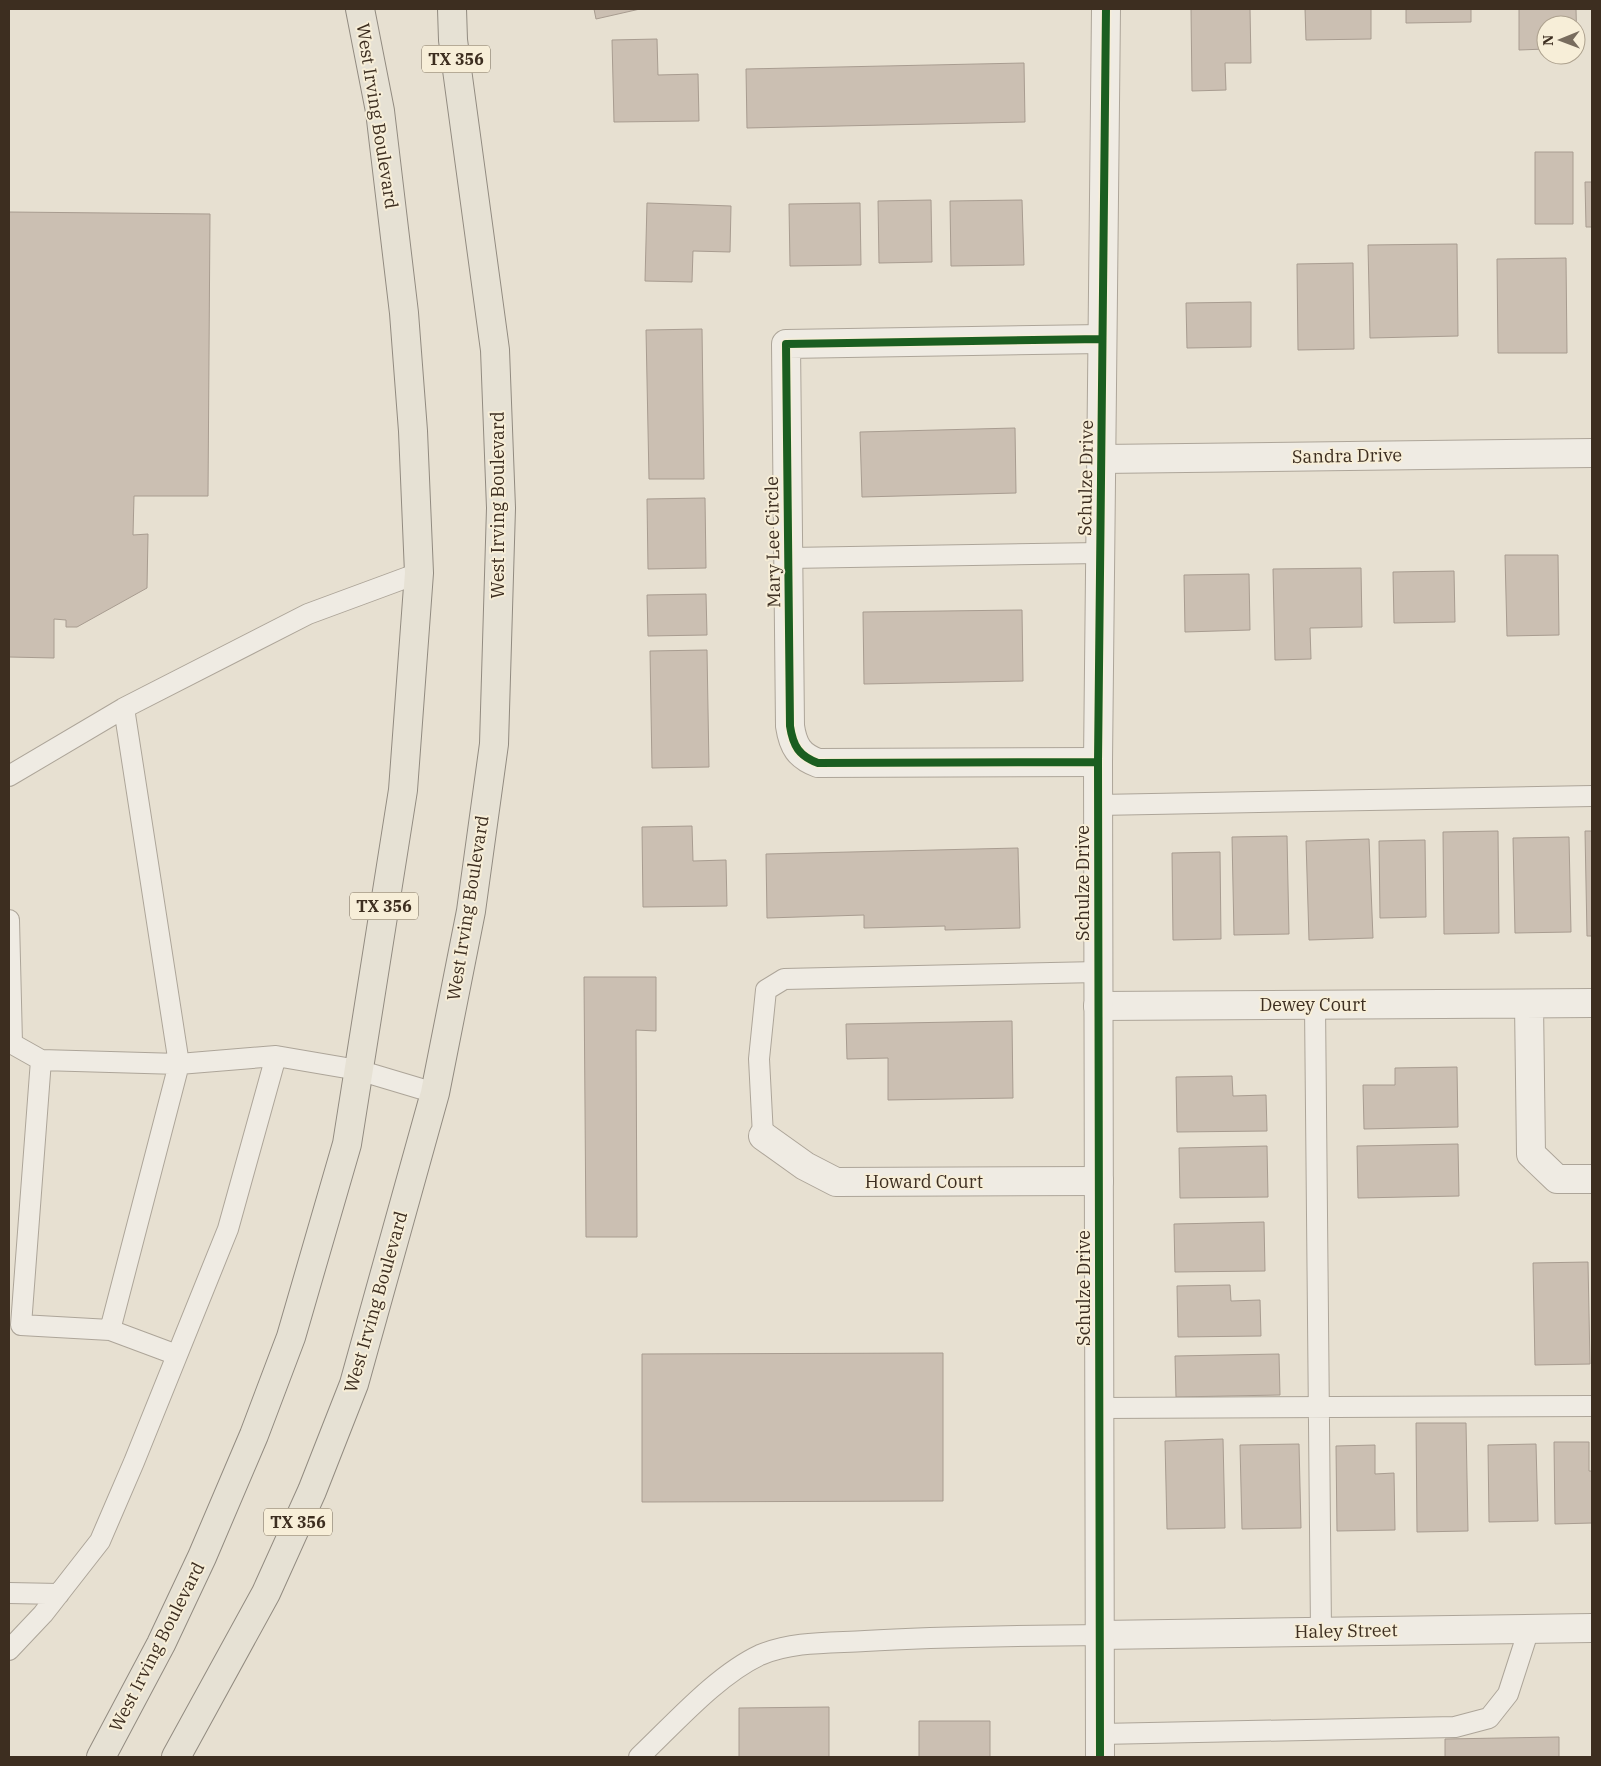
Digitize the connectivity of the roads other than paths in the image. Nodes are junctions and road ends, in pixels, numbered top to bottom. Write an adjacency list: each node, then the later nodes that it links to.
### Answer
1 (360, 9): 9 (main road, West Irving Boulevard / TX 356)
2 (452, 9): 26 (main road, West Irving Boulevard / TX 356)
3 (1106, 9): 4 (street, Schulze Drive)
4 (1102, 339): 6 (street, Schulze Drive); 8 (street, Mary Lee Circle)
5 (1592, 453): 6 (street, Sandra Drive)
6 (1101, 459): 7 (street, Schulze Drive)
7 (1100, 552): 8 (lane); 11 (street, Schulze Drive)
8 (789, 558): 11 (street, Mary Lee Circle)
9 (419, 573): 10 (lane); 25 (main road, West Irving Boulevard / TX 356)
10 (124, 708): 12 (lane); 24 (lane)
11 (1098, 762): 14 (street, Schulze Drive)
12 (9, 776)
13 (1592, 796): 14 (lane)
14 (1098, 805): 16 (street, Schulze Drive)
15 (9, 920): 21 (lane)
16 (1098, 972): 20 (street, Schulze Drive); 27 (lane)
17 (1592, 1003): 18 (street, Dewey Court)
18 (1529, 1004): 19 (street, Dewey Court); 28 (street)
19 (1315, 1005): 20 (street, Dewey Court); 34 (lane)
20 (1098, 1006): 29 (street, Schulze Drive)
21 (11, 1042): 23 (lane)
22 (276, 1056): 24 (lane); 25 (lane); 32 (lane)
23 (41, 1060): 24 (lane); 30 (lane)
24 (179, 1064): 31 (lane)
25 (358, 1070): 26 (lane); 44 (main road, West Irving Boulevard / TX 356)
26 (435, 1094): 45 (main road, West Irving Boulevard / TX 356)
27 (763, 1136): 29 (street, Howard Court)
28 (1592, 1179)
29 (1099, 1181): 35 (street, Schulze Drive)
30 (15, 1325): 31 (lane)
31 (110, 1330): 32 (lane)
32 (178, 1355): 37 (lane)
33 (1592, 1406): 34 (lane)
34 (1319, 1407): 35 (lane); 40 (lane)
35 (1099, 1408): 41 (street, Schulze Drive)
36 (9, 1593): 37 (lane)
37 (59, 1594): 42 (lane)
38 (1529, 1628): 39 (street, Haley Street); 40 (street, Haley Street); 43 (lane)
39 (1592, 1628)
40 (1321, 1632): 41 (street, Haley Street)
41 (1099, 1635): 43 (street, Schulze Drive); 46 (lane)
42 (9, 1650)
43 (1100, 1746)
44 (101, 1757)
45 (176, 1757)
46 (639, 1757)

